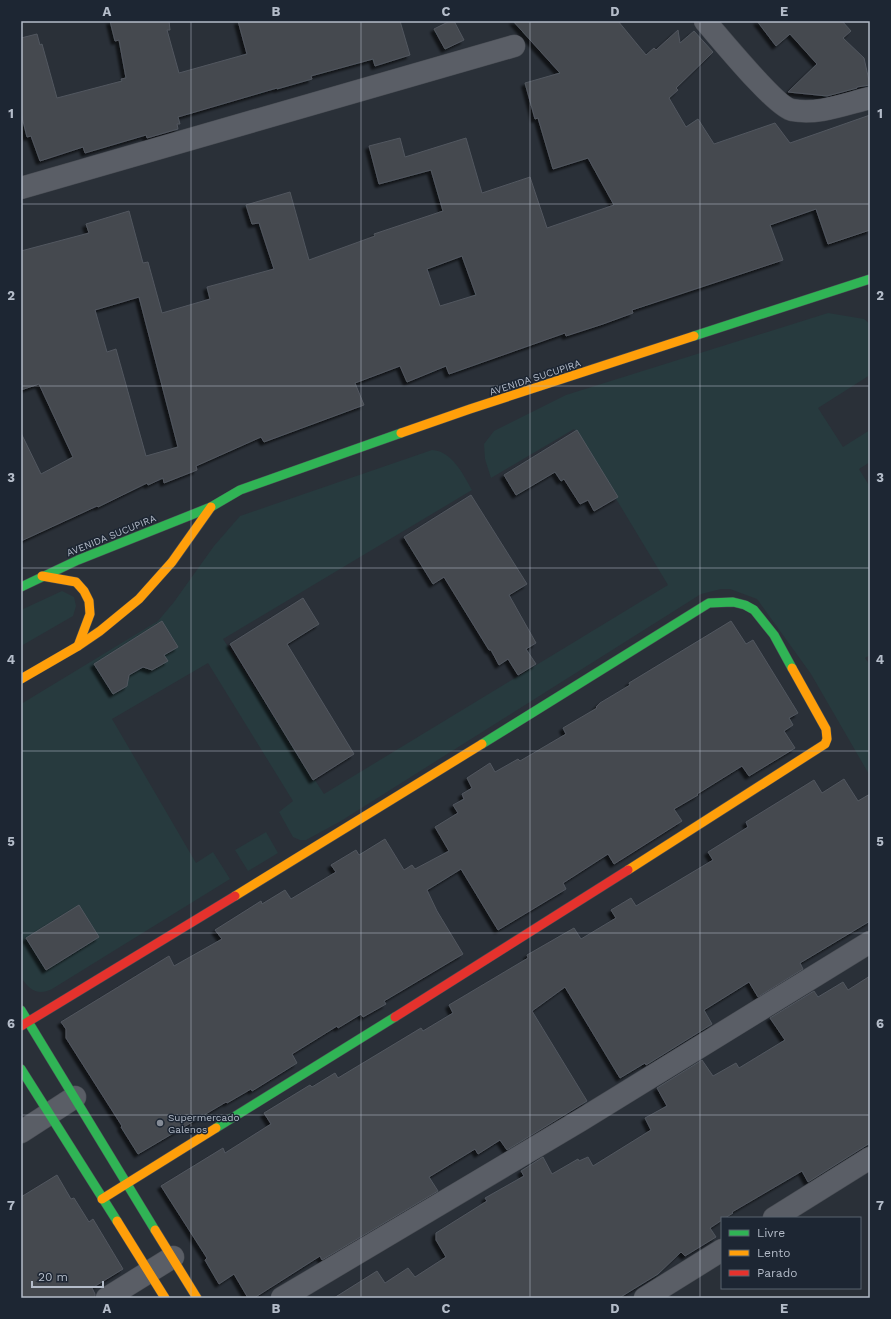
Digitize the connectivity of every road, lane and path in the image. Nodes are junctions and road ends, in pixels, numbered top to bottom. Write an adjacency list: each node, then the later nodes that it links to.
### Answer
1 (705, 21): 3 (street)
2 (514, 46): 4 (street)
3 (870, 98)
4 (21, 188)
5 (870, 279): 6 (street, AVENIDA SUCUPIRA)
6 (211, 507): 7 (street, AVENIDA SUCUPIRA); 9 (street, AVENIDA SUCUPIRA)
7 (42, 576): 8 (street, AVENIDA SUCUPIRA); 9 (street)
8 (21, 587)
9 (78, 646): 10 (street, AVENIDA SUCUPIRA)
10 (21, 678)
11 (870, 942): 28 (street)
12 (21, 1010): 13 (street)
13 (25, 1024): 15 (street); 19 (street)
14 (21, 1069): 16 (street)
15 (75, 1097): 16 (street); 19 (street)
16 (50, 1115): 17 (street); 20 (street)
17 (21, 1132)
18 (870, 1158): 21 (street)
19 (128, 1184): 20 (street); 23 (street)
20 (102, 1199): 24 (street)
21 (776, 1217)
22 (721, 1251): 29 (street)
23 (173, 1257): 24 (street); 27 (street)
24 (148, 1272): 25 (street); 26 (street)
25 (106, 1298)
26 (165, 1298)
27 (197, 1298)
28 (282, 1298)
29 (645, 1298)

